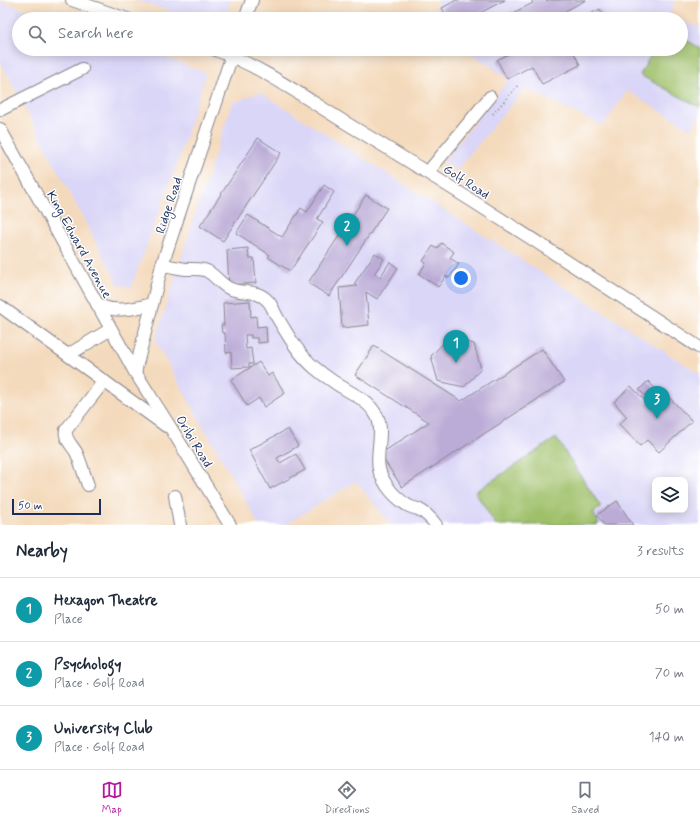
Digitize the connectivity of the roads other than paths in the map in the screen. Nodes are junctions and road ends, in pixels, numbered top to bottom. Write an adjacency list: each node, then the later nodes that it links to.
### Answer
1 (72, 0): 3 (street)
2 (252, 0): 4 (street)
3 (107, 12)
4 (248, 12)
5 (232, 56): 12 (street, Ridge Road)
6 (239, 56): 11 (street, Golf Road)
7 (82, 69): 9 (street)
8 (490, 97): 11 (street)
9 (0, 110)
10 (0, 129): 13 (street, King Edward Avenue)
11 (428, 172): 17 (street, Golf Road)
12 (162, 265): 14 (street, Ridge Road); 26 (street)
13 (97, 304): 14 (street); 16 (street, King Edward Avenue)
14 (152, 304): 19 (street, Ridge Road)
15 (0, 306): 18 (street)
16 (111, 329): 18 (street); 19 (street, King Edward Avenue)
17 (700, 348)
18 (68, 355): 20 (street)
19 (135, 372): 21 (street, Oribi Road)
20 (104, 381): 21 (street); 22 (street)
21 (172, 430): 25 (street, Oribi Road)
22 (88, 486)
23 (175, 496): 24 (street)
24 (180, 525)
25 (230, 525)
26 (436, 525)

